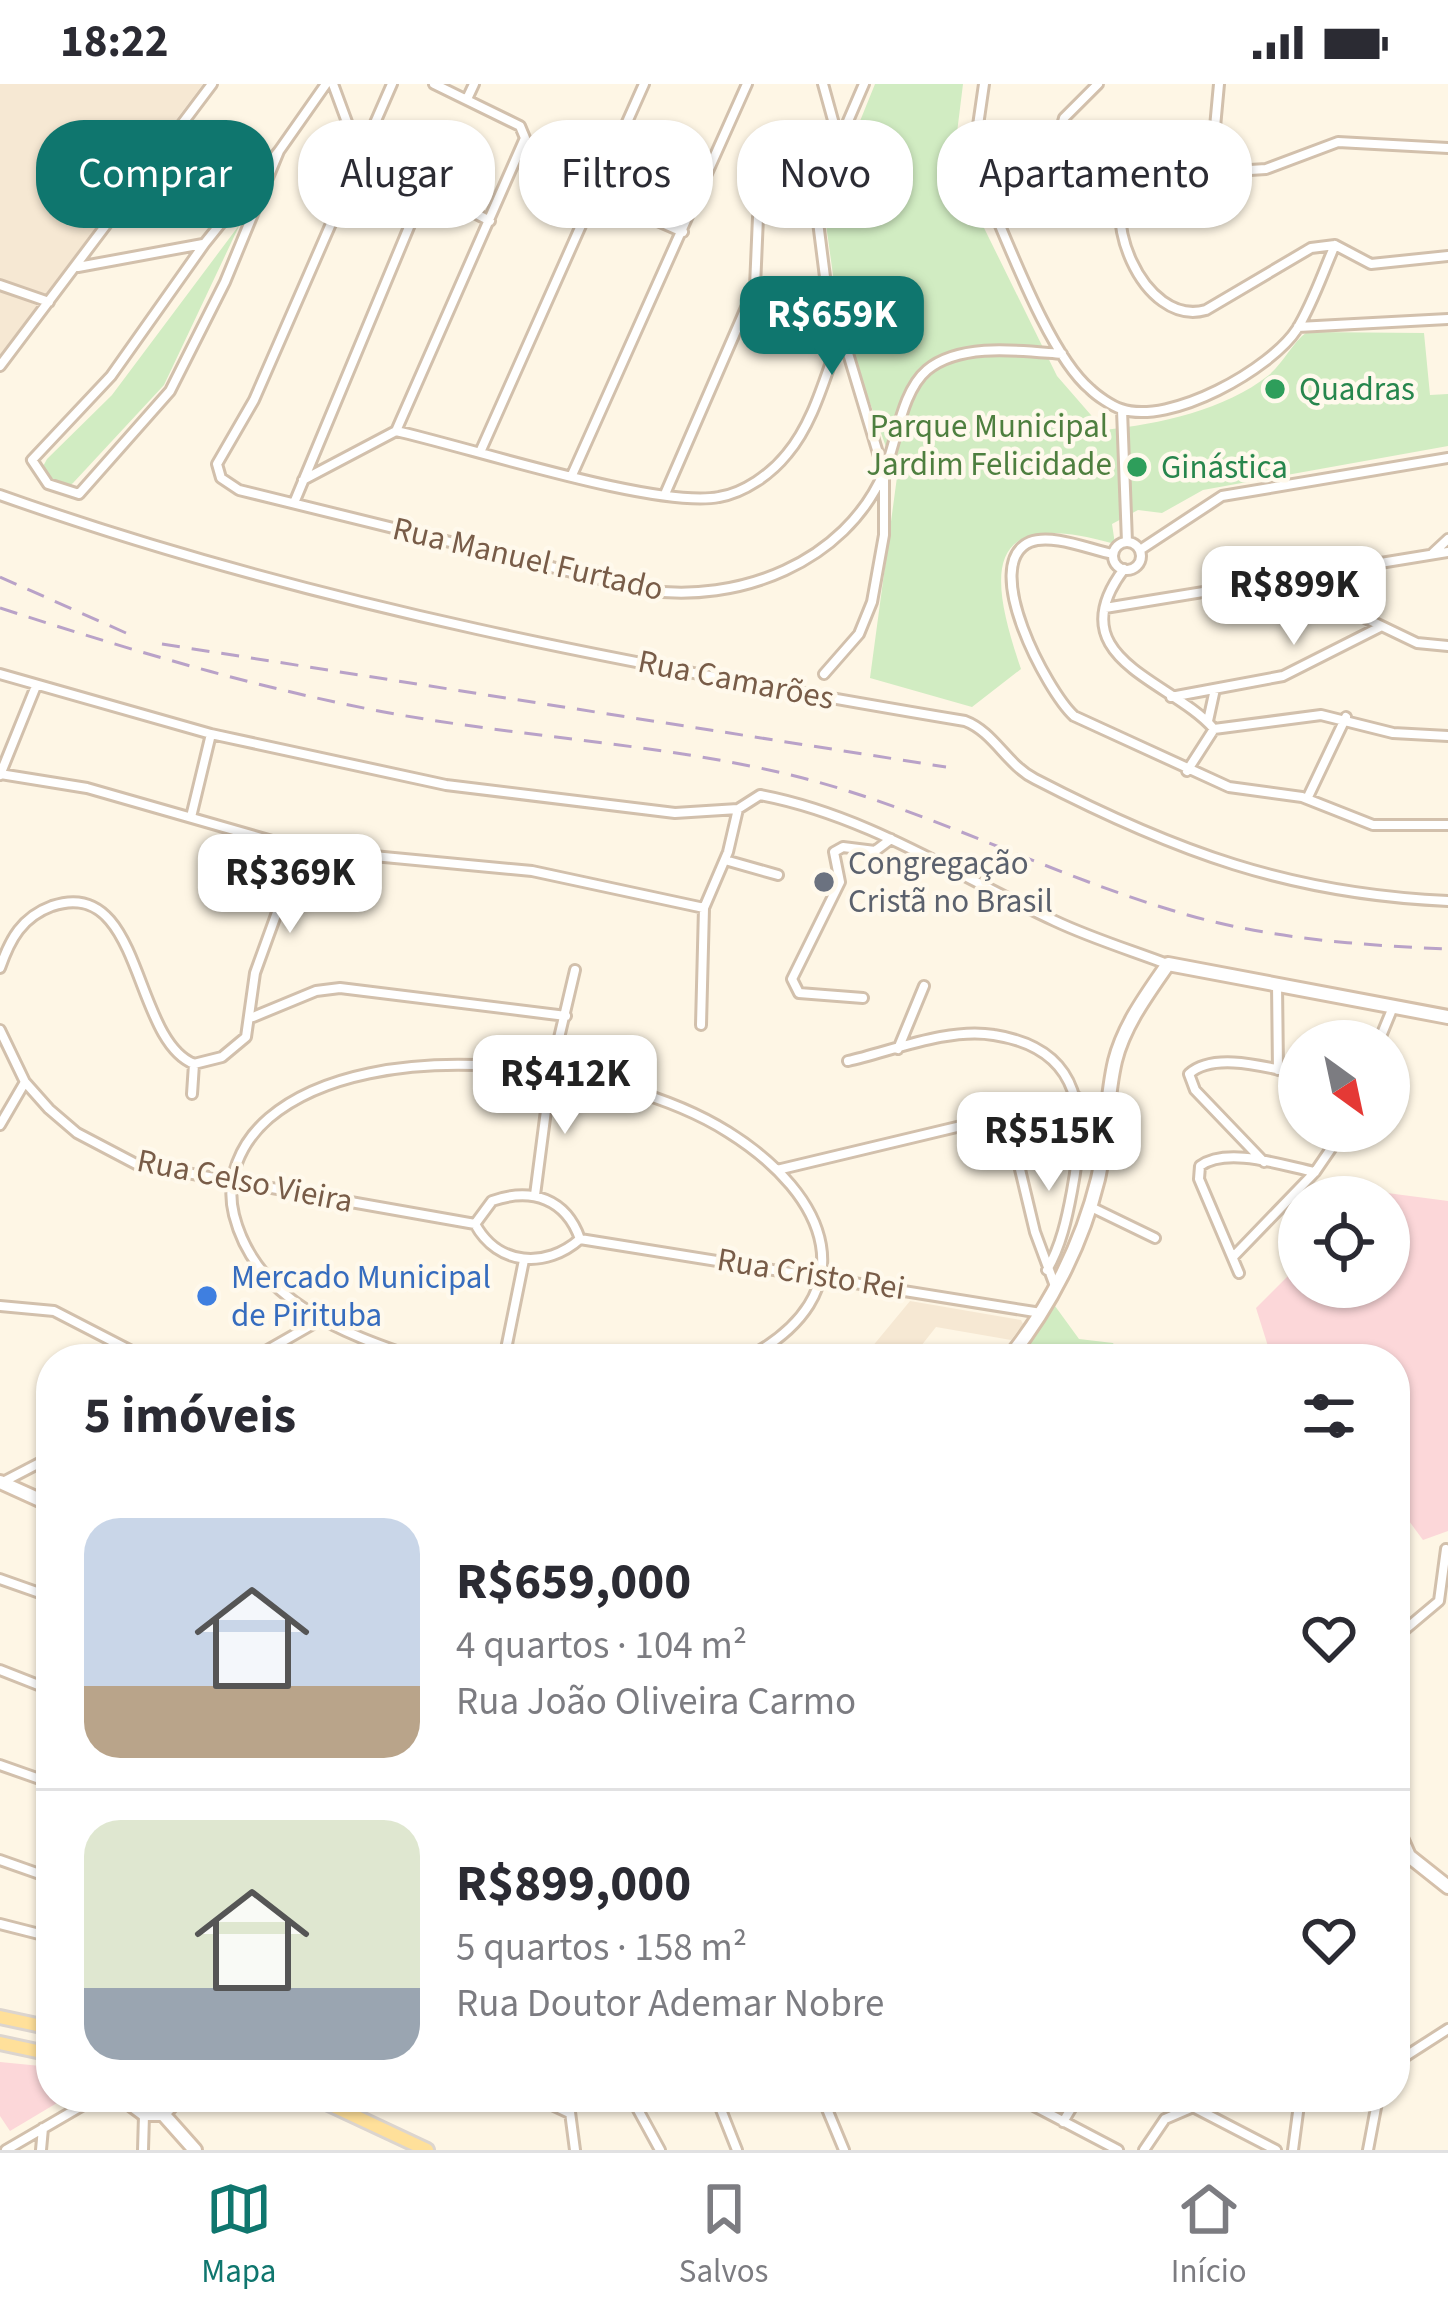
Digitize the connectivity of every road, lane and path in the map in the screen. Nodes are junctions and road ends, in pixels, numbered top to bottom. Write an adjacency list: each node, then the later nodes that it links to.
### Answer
1 (212, 84): 37 (street)
2 (330, 84): 14 (street); 22 (street)
3 (392, 84): 15 (street)
4 (434, 84): 13 (street)
5 (474, 84): 13 (street)
6 (644, 84): 16 (street)
7 (747, 84): 33 (street)
8 (823, 84): 17 (street)
9 (864, 84): 18 (street)
10 (985, 84): 43 (street)
11 (1098, 84): 19 (street)
12 (1220, 84): 20 (street)
13 (467, 99): 24 (street)
14 (345, 120)
15 (374, 120)
16 (628, 120)
17 (832, 120)
18 (848, 120)
19 (1064, 120)
20 (1216, 120)
21 (1448, 148): 23 (street)
22 (279, 151): 34 (street); 34 (street)
23 (1252, 170)
24 (495, 210)
25 (326, 228): 54 (street, Rua Manuel Furtado)
26 (409, 228): 51 (street)
27 (487, 228): 46 (street)
28 (581, 228): 47 (street)
29 (673, 228): 33 (street)
30 (758, 228): 52 (street)
31 (820, 228): 42 (street)
32 (1125, 228): 35 (street)
33 (682, 232): 50 (street)
34 (205, 243): 37 (street)
35 (1335, 245): 36 (street); 41 (street)
36 (1448, 256)
37 (77, 267): 39 (street)
38 (0, 285): 39 (street)
39 (49, 302): 44 (street)
40 (1448, 319): 41 (street)
41 (1298, 328): 45 (street)
42 (840, 337): 49 (street); 52 (street)
43 (1062, 354): 45 (street); 49 (street)
44 (0, 366)
45 (1122, 410): 56 (street)
46 (396, 431): 47 (street); 51 (street)
47 (481, 450): 50 (street)
48 (1448, 458): 57 (street)
49 (884, 473): 54 (street, Rua Manuel Furtado); 67 (street)
50 (572, 475): 52 (street)
51 (303, 480): 54 (street)
52 (665, 494)
53 (0, 495): 85 (street, Rua Camarões)
54 (294, 503)
55 (1448, 539): 60 (street)
56 (1127, 542): 57 (street); 59 (street)
57 (1140, 550): 61 (street)
58 (1448, 552): 60 (street)
59 (1113, 554): 61 (street); 75 (street)
60 (1432, 554): 62 (street)
61 (1124, 569): 63 (street)
62 (1288, 582): 63 (street); 64 (street)
63 (1105, 608): 70 (street)
64 (1379, 627): 65 (street); 69 (street)
65 (1448, 646)
66 (0, 674): 68 (street)
67 (824, 674)
68 (36, 686): 73 (street); 76 (street)
69 (1215, 688): 70 (street); 72 (street)
70 (1172, 697): 72 (street)
71 (1346, 718): 72 (street); 74 (street); 77 (street)
72 (1211, 726): 75 (street)
73 (211, 734): 78 (street); 79 (street)
74 (1448, 736)
75 (1187, 771): 77 (street)
76 (0, 774): 79 (street)
77 (1306, 799): 80 (street)
78 (738, 808): 81 (street); 83 (street)
79 (191, 817): 82 (street)
80 (1448, 825)
81 (892, 838): 87 (street); 92 (street)
82 (300, 849): 86 (street); 95 (street)
83 (725, 860): 84 (street); 86 (street)
84 (778, 874)
85 (1448, 901)
86 (704, 908): 98 (street)
87 (1168, 964): 90 (main road); 116 (main road)
88 (0, 968): 102 (street)
89 (575, 970): 94 (street)
90 (1277, 984): 93 (main road); 103 (street)
91 (924, 986): 100 (street)
92 (863, 998)
93 (1393, 1005): 96 (main road); 97 (street)
94 (566, 1016): 95 (street); 104 (street)
95 (253, 1017): 102 (street)
96 (1448, 1017)
97 (1387, 1020)
98 (700, 1025)
99 (0, 1030): 105 (street, Rua Celso Vieira)
100 (898, 1050): 101 (street); 107 (street)
101 (848, 1060)
102 (194, 1064): 106 (street)
103 (1278, 1070): 111 (street)
104 (551, 1072): 112 (street); 114 (street); 115 (street)
105 (25, 1082): 109 (street); 114 (street, Rua Celso Vieira)
106 (192, 1094)
107 (1078, 1098): 108 (street); 122 (street)
108 (1006, 1115): 112 (street); 122 (street)
109 (0, 1125)
110 (1329, 1152): 113 (street)
111 (1264, 1162): 113 (street); 120 (street)
112 (777, 1170): 124 (street)
113 (1315, 1172): 120 (street)
114 (231, 1179): 117 (street, Rua Celso Vieira); 128 (street)
115 (535, 1196): 117 (street); 119 (street)
116 (1090, 1207): 118 (street); 125 (main road)
117 (476, 1224): 121 (street)
118 (1155, 1238)
119 (580, 1239): 121 (street); 124 (street, Rua Cristo Rei)
120 (1233, 1257): 123 (street)
121 (524, 1260): 132 (street)
122 (1047, 1270): 125 (street)
123 (1239, 1273)
124 (826, 1275): 127 (street, Rua Cristo Rei); 133 (street)
125 (1056, 1287): 127 (main road)
126 (0, 1306): 129 (street)
127 (1041, 1313): 134 (main road)
128 (320, 1320): 130 (street); 131 (street)
129 (117, 1344)
130 (278, 1344)
131 (380, 1344)
132 (507, 1344)
133 (771, 1344)
134 (1019, 1344)
135 (36, 1464): 136 (street)
136 (1, 1482): 137 (main road)
137 (36, 1498)
138 (1446, 1549): 141 (street)
139 (0, 1579): 140 (street)
140 (36, 1592)
141 (1410, 1625)
142 (0, 1670): 143 (street)
143 (36, 1684)
144 (0, 1766): 145 (street)
145 (36, 1778)
146 (1410, 1857): 149 (main road)
147 (0, 1859): 148 (street)
148 (36, 1872)
149 (1448, 1888)
150 (0, 1924): 151 (street)
151 (36, 1933)
152 (0, 2017): 153 (main road)
153 (36, 2025)
154 (1448, 2029): 157 (street)
155 (0, 2043): 156 (main road)
156 (36, 2051)
157 (1410, 2053)
158 (71, 2112): 174 (street)
159 (141, 2112): 171 (main road)
160 (346, 2112): 179 (main road)
161 (639, 2112): 181 (street)
162 (722, 2112): 182 (street)
163 (828, 2112): 183 (street)
164 (1045, 2112): 173 (street)
165 (1070, 2112): 173 (street)
166 (1183, 2112): 185 (street)
167 (1200, 2112): 186 (street)
168 (1298, 2112): 187 (street)
169 (1375, 2112): 188 (street)
170 (571, 2113): 180 (street)
171 (144, 2114): 172 (main road); 177 (street)
172 (163, 2114): 178 (main road)
173 (1064, 2122): 184 (street)
174 (43, 2128): 175 (street); 176 (street)
175 (6, 2150)
176 (41, 2150)
177 (143, 2150)
178 (195, 2150)
179 (427, 2150)
180 (575, 2150)
181 (660, 2150)
182 (737, 2150)
183 (844, 2150)
184 (1118, 2150)
185 (1144, 2150)
186 (1276, 2150)
187 (1293, 2150)
188 (1368, 2150)

